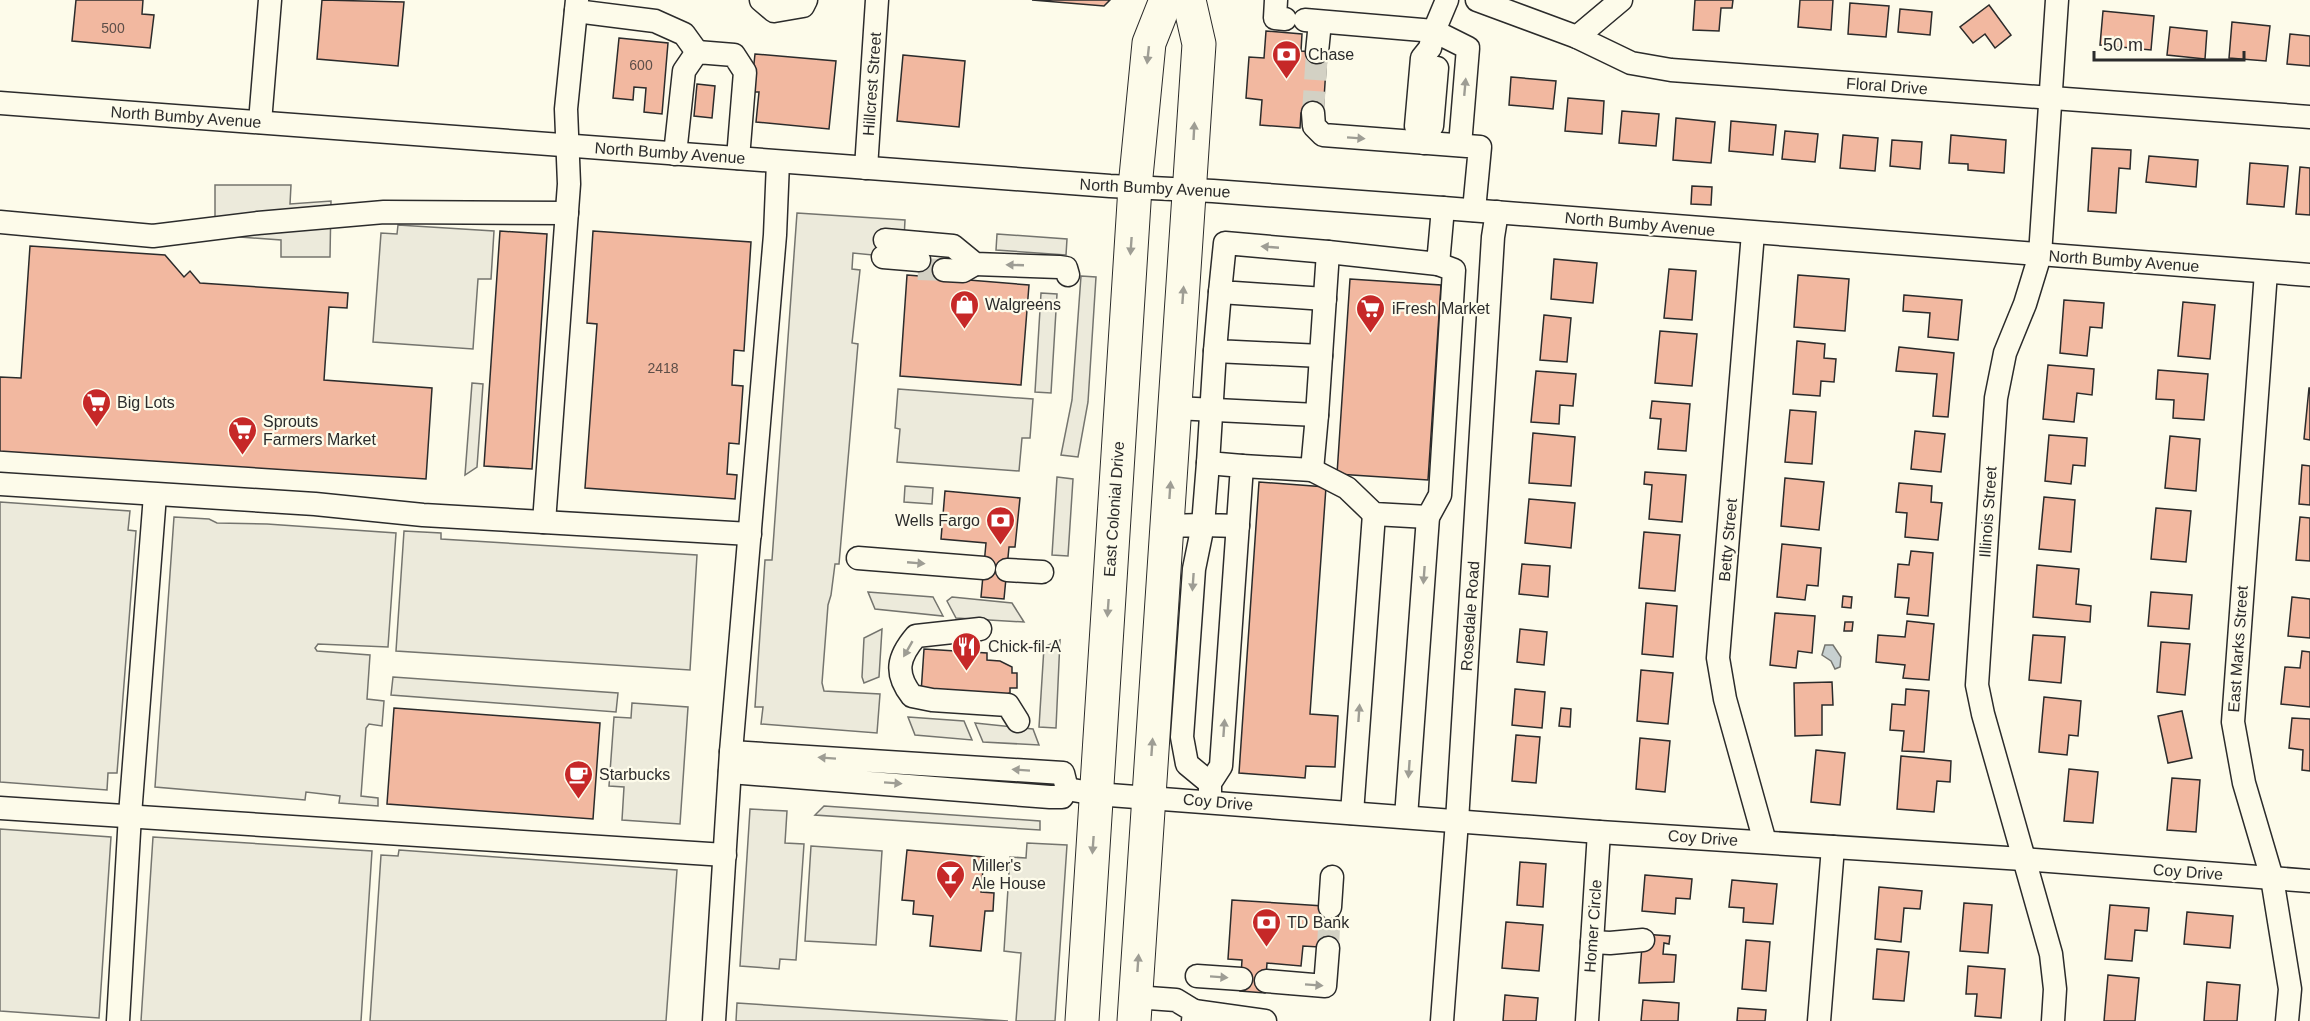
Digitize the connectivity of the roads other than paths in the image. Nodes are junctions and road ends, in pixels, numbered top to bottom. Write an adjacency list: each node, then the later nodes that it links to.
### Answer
1 (270, 0): 21 (street)
2 (761, 0): 3 (street)
3 (806, 0)
4 (878, 0): 28 (street, Hillcrest Street)
5 (1166, 0): 29 (highway, East Colonial Drive, one-way to 29)
6 (1189, 0): 30 (highway, one-way to 6)
7 (1447, 0): 14 (street)
8 (1477, 0): 13 (street, Floral Drive)
9 (1621, 0): 13 (street)
10 (2057, 0): 17 (street, Illinois Street)
11 (576, 5): 15 (street); 24 (street)
12 (1297, 15): 14 (street); 16 (street)
13 (1577, 37): 17 (street, Floral Drive)
14 (1432, 39): 22 (street); 23 (street, one-way to 14)
15 (697, 52): 25 (street); 26 (street)
16 (1317, 52)
17 (2050, 98): 20 (street, Floral Drive); 38 (street, Illinois Street)
18 (0, 103): 21 (street, North Bumby Avenue)
19 (1313, 113): 22 (street, one-way to 22)
20 (2310, 117)
21 (260, 122): 24 (street, North Bumby Avenue)
22 (1424, 139): 23 (street)
23 (1460, 145): 32 (street)
24 (567, 146): 25 (street, North Bumby Avenue); 34 (street)
25 (675, 154): 26 (street, North Bumby Avenue)
26 (738, 158): 27 (street, North Bumby Avenue)
27 (778, 162): 28 (street, North Bumby Avenue); 64 (street)
28 (866, 168): 29 (street, North Bumby Avenue)
29 (1135, 188): 30 (street, North Bumby Avenue); 72 (highway, East Colonial Drive, one-way to 72)
30 (1191, 190): 31 (street, North Bumby Avenue); 50 (highway, one-way to 30)
31 (1443, 208): 32 (street, North Bumby Avenue); 41 (street)
32 (1474, 210): 33 (street, North Bumby Avenue)
33 (1497, 212): 36 (street, North Bumby Avenue); 79 (street, Rosedale Road)
34 (567, 213): 35 (street); 60 (street)
35 (0, 222)
36 (1753, 233): 38 (street, North Bumby Avenue); 81 (street, Betty Street)
37 (1328, 252): 41 (street); 46 (street, one-way to 46); 47 (street)
38 (2040, 255): 43 (street, North Bumby Avenue); 84 (street, Illinois Street)
39 (918, 264): 40 (street)
40 (975, 264): 42 (street); 44 (street, one-way to 40)
41 (1438, 264): 59 (street)
42 (944, 266)
43 (2266, 272): 45 (street, North Bumby Avenue); 86 (street, East Marks Street)
44 (1068, 275)
45 (2310, 275)
46 (1220, 292): 47 (street); 48 (street)
47 (1325, 299): 49 (street)
48 (1215, 351): 49 (street); 51 (street)
49 (1321, 356): 52 (street)
50 (1175, 408): 51 (street); 62 (highway, one-way to 50)
51 (1212, 410): 52 (street); 53 (street)
52 (1317, 415): 55 (street)
53 (1208, 464): 54 (street); 61 (street)
54 (1242, 466): 55 (street); 63 (street)
55 (1312, 471): 58 (street)
56 (0, 484): 57 (street)
57 (155, 495): 60 (street); 77 (street)
58 (1374, 514): 59 (street); 76 (street, one-way to 58)
59 (1428, 517): 78 (street, one-way to 78)
60 (544, 522): 64 (street)
61 (1203, 525): 62 (street); 63 (street); 73 (street, one-way to 73)
62 (1167, 526): 74 (highway, one-way to 62)
63 (1238, 526): 73 (street, one-way to 63)
64 (750, 534): 71 (street)
65 (858, 558): 66 (street, one-way to 66)
66 (984, 568)
67 (1007, 570): 68 (street)
68 (1042, 572)
69 (980, 629): 70 (street, one-way to 70)
70 (1018, 721)
71 (730, 762): 72 (street, Coy Drive); 83 (street)
72 (1081, 791): 74 (street, Coy Drive); 99 (highway, East Colonial Drive, one-way to 99)
73 (1210, 792): 74 (street, Coy Drive); 76 (street, Coy Drive)
74 (1149, 797): 95 (highway, one-way to 74)
75 (0, 808): 77 (street)
76 (1352, 813): 78 (street, Coy Drive)
77 (130, 815): 83 (street); 97 (street)
78 (1406, 817): 79 (street, Coy Drive)
79 (1457, 821): 80 (street, Coy Drive); 101 (street, Rosedale Road)
80 (1599, 832): 81 (street, Coy Drive); 90 (street, Homer Circle)
81 (1765, 842): 82 (street, Coy Drive)
82 (1833, 847): 84 (street, Coy Drive); 103 (street)
83 (725, 855): 98 (street)
84 (2023, 859): 86 (street, Coy Drive); 104 (street, Illinois Street)
85 (1332, 878): 88 (street)
86 (2272, 878): 87 (street, Coy Drive); 105 (street, East Marks Street)
87 (2310, 881)
88 (1330, 907)
89 (1643, 940): 90 (street)
90 (1592, 942): 102 (street, Homer Circle)
91 (1328, 948): 94 (street, one-way to 91)
92 (1197, 976): 93 (street, one-way to 93)
93 (1241, 979)
94 (1266, 981)
95 (1134, 1009): 96 (street)
96 (1194, 1016): 100 (street)
97 (118, 1021)
98 (714, 1021)
99 (1082, 1021)
100 (1265, 1021)
101 (1442, 1021)
102 (1587, 1021)
103 (1819, 1021)
104 (2053, 1021)
105 (2287, 1021)

